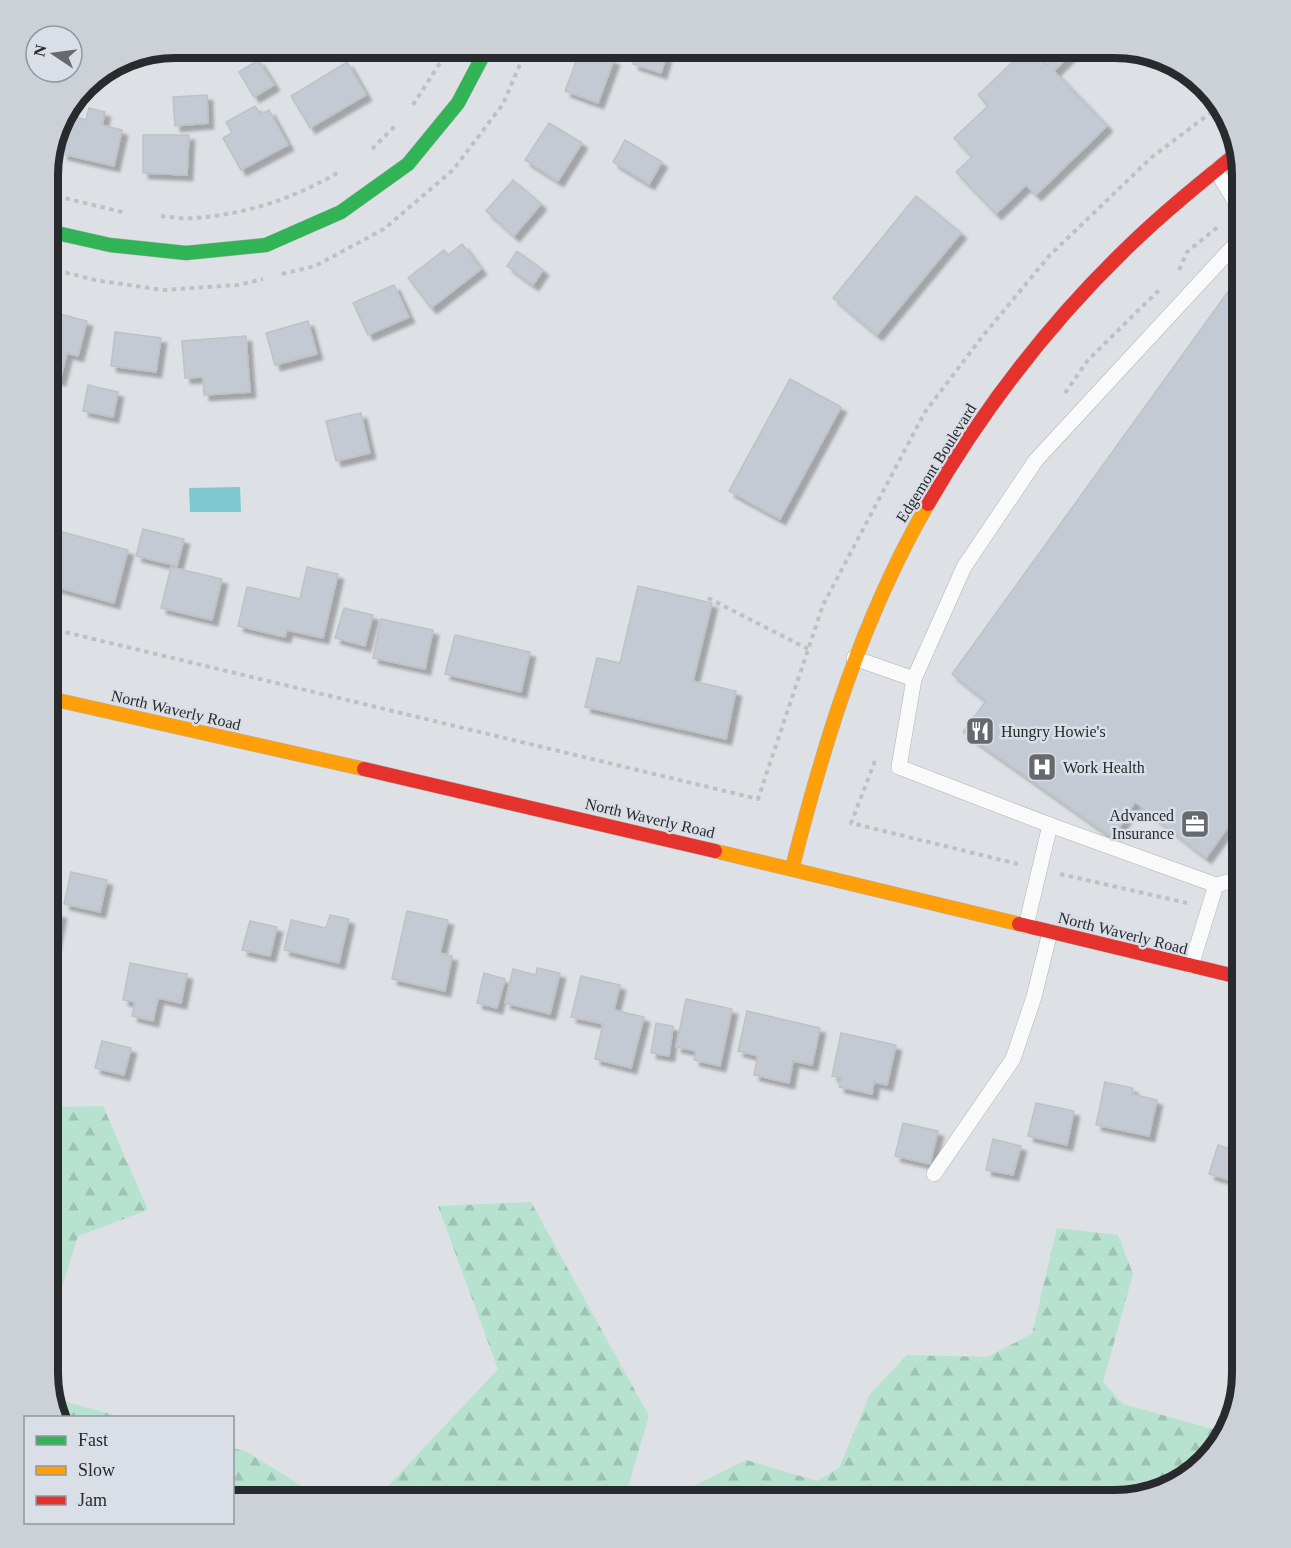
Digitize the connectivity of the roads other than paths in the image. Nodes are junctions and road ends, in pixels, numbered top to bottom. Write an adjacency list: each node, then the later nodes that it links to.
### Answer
1 (482, 58): 5 (street)
2 (1230, 158): 3 (street, Edgemont Boulevard)
3 (1216, 170): 4 (lane); 7 (street, Edgemont Boulevard)
4 (1232, 197)
5 (59, 233)
6 (1232, 248): 8 (lane)
7 (855, 658): 8 (lane); 11 (street, Edgemont Boulevard)
8 (914, 679): 10 (lane)
9 (59, 700): 11 (street, North Waverly Road)
10 (1050, 825): 13 (lane); 14 (lane)
11 (792, 870): 14 (street, North Waverly Road)
12 (1232, 881): 13 (lane)
13 (1216, 885): 16 (lane)
14 (1026, 926): 15 (street, North Waverly Road)
15 (1050, 932): 16 (street, North Waverly Road); 18 (lane)
16 (1191, 966): 17 (street, North Waverly Road)
17 (1232, 975)
18 (934, 1174)

